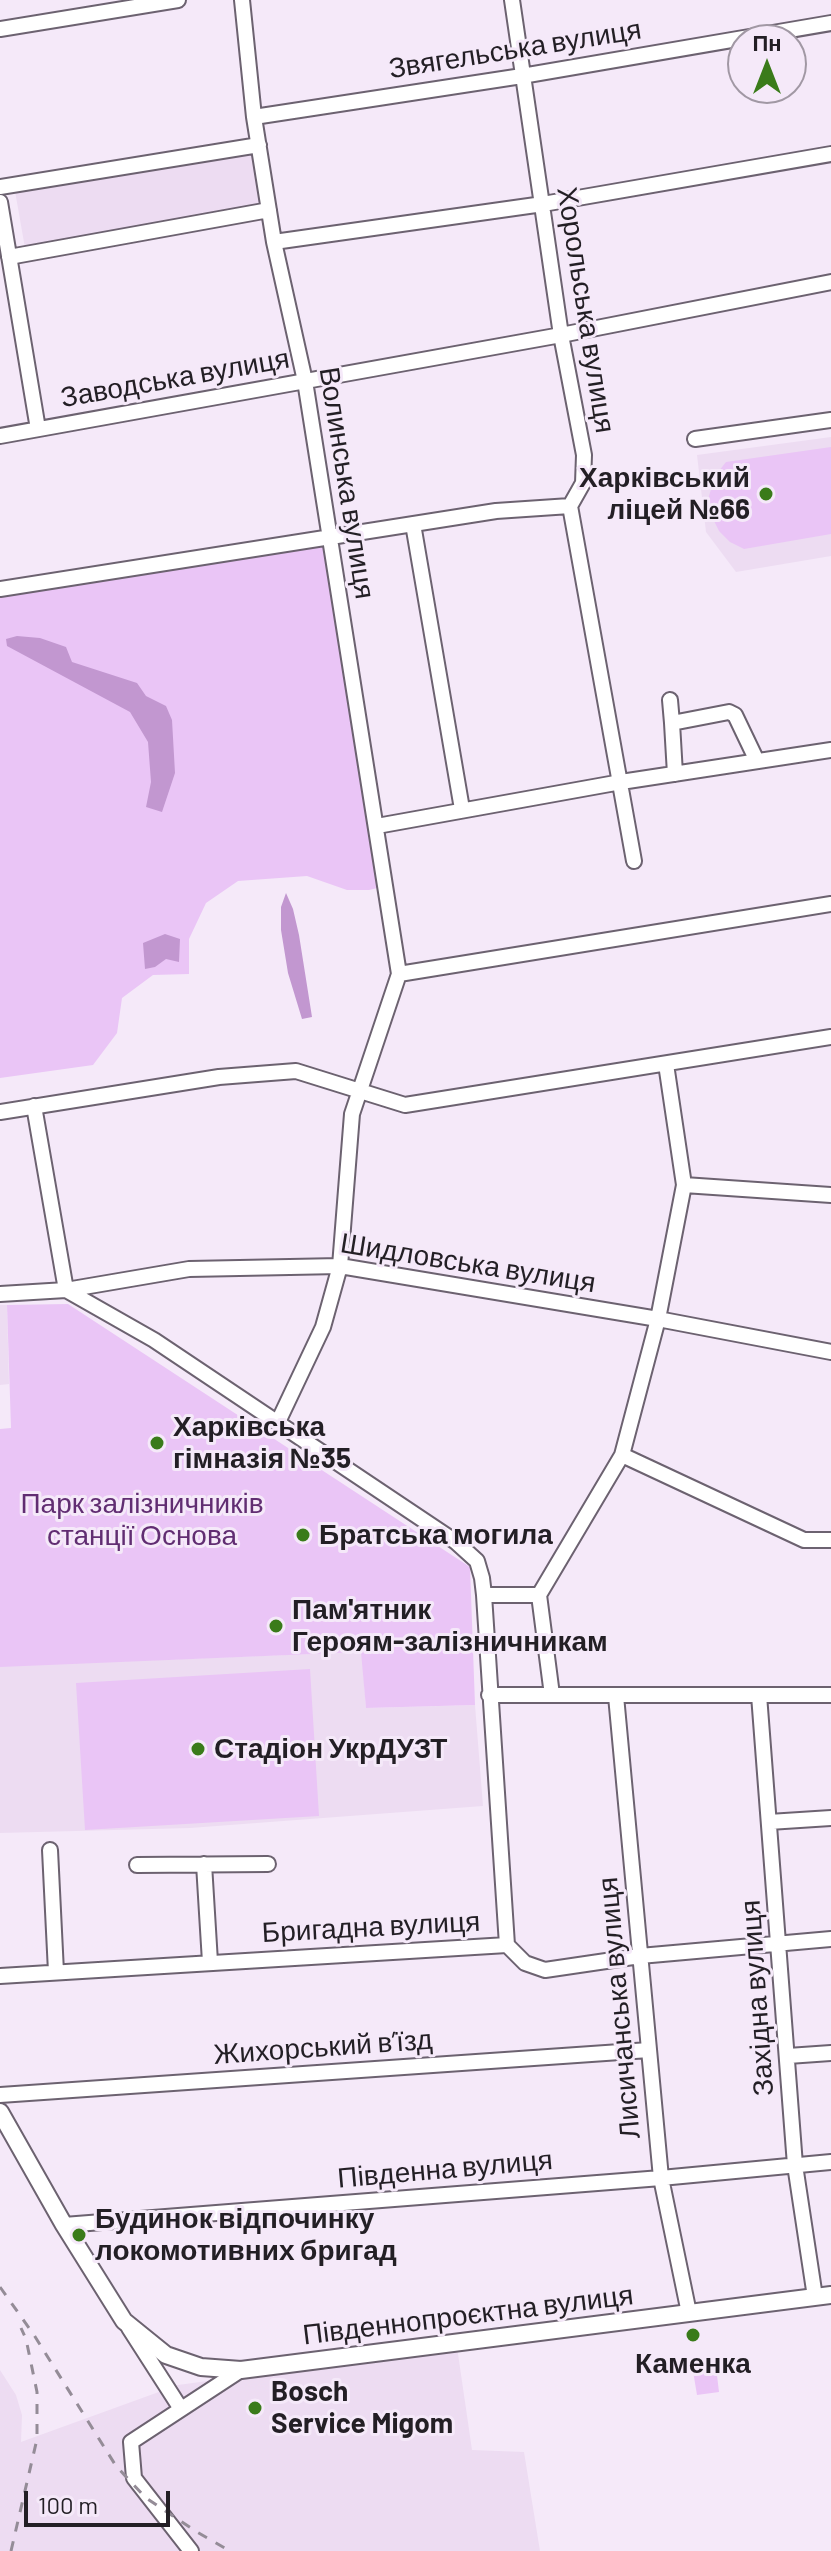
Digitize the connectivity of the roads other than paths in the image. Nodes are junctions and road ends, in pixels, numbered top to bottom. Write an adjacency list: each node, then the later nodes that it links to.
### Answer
1 (178, 0): 5 (street)
2 (242, 0): 7 (street, Волинська вулиця)
3 (512, 0): 6 (street, Хорольська вулиця)
4 (831, 23): 6 (street, Звягельська вулиця)
5 (0, 29)
6 (522, 76): 7 (street, Звягельська вулиця); 12 (street, Хорольська вулиця)
7 (254, 117): 8 (street, Волинська вулиця)
8 (259, 145): 10 (street); 13 (street, Волинська вулиця)
9 (831, 154): 12 (street)
10 (0, 187)
11 (0, 202): 14 (street)
12 (543, 204): 15 (street); 18 (street, Хорольська вулиця)
13 (269, 210): 15 (street, Волинська вулиця); 16 (street)
14 (2, 227): 16 (street)
15 (274, 242): 19 (street, Волинська вулиця)
16 (9, 257): 21 (street)
17 (831, 282): 18 (street, Заводська вулиця)
18 (561, 335): 19 (street, Заводська вулиця); 24 (street, Хорольська вулиця)
19 (305, 381): 21 (street, Заводська вулиця); 26 (street, Волинська вулиця)
20 (831, 420): 23 (street)
21 (38, 429): 22 (street, Заводська вулиця)
22 (0, 436)
23 (695, 439)
24 (570, 506): 25 (street); 33 (street)
25 (413, 524): 26 (street); 34 (street)
26 (329, 538): 27 (street); 35 (street, Волинська вулиця)
27 (0, 589)
28 (670, 700): 29 (street)
29 (672, 723): 31 (street); 32 (street)
30 (831, 750): 31 (street)
31 (757, 761): 32 (street)
32 (675, 774): 33 (street)
33 (621, 782): 34 (street); 36 (street)
34 (462, 809): 35 (street)
35 (377, 826): 38 (street, Волинська вулиця)
36 (634, 861)
37 (831, 904): 38 (street)
38 (399, 974): 41 (street)
39 (831, 1037): 40 (street)
40 (666, 1064): 41 (street); 44 (street)
41 (362, 1091): 42 (street); 46 (street)
42 (34, 1106): 43 (street); 47 (street)
43 (0, 1112)
44 (684, 1185): 45 (street); 49 (street)
45 (831, 1195)
46 (340, 1266): 47 (street, Шидловська вулиця); 49 (street, Шидловська вулиця); 51 (street)
47 (66, 1290): 48 (street, Шидловська вулиця); 51 (street)
48 (0, 1294)
49 (658, 1319): 50 (street, Шидловська вулиця); 52 (street)
50 (831, 1352)
51 (278, 1422): 54 (street)
52 (622, 1455): 53 (street); 55 (street)
53 (831, 1540)
54 (484, 1595): 55 (street); 56 (street)
55 (539, 1595): 57 (street)
56 (489, 1695): 57 (street); 69 (street)
57 (552, 1695): 60 (street)
58 (759, 1695): 59 (street); 60 (street); 62 (street, Західна вулиця)
59 (831, 1695)
60 (616, 1696): 70 (street, Лисичанська вулиця)
61 (831, 1818): 62 (street)
62 (769, 1822): 68 (street, Західна вулиця)
63 (50, 1850): 72 (street)
64 (204, 1864): 65 (street); 66 (street); 71 (street)
65 (268, 1864)
66 (137, 1865)
67 (831, 1939): 68 (street, Бригадна вулиця)
68 (779, 1944): 70 (street, Бригадна вулиця); 76 (street, Західна вулиця)
69 (507, 1945): 70 (street, Бригадна вулиця); 71 (street, Бригадна вулиця)
70 (640, 1956): 74 (street, Лисичанська вулиця)
71 (210, 1962): 72 (street, Бригадна вулиця)
72 (56, 1972): 73 (street, Бригадна вулиця)
73 (0, 1976)
74 (649, 2050): 77 (street, Жихорський в’їзд); 81 (street, Лисичанська вулиця)
75 (831, 2053): 76 (street)
76 (788, 2056): 80 (street, Західна вулиця)
77 (0, 2095)
78 (0, 2112): 82 (main road, Південнопроєктна вулиця)
79 (831, 2162): 80 (street, Південна вулиця)
80 (795, 2165): 81 (street, Південна вулиця); 83 (street, Західна вулиця)
81 (661, 2178): 82 (street, Південна вулиця); 84 (street, Лисичанська вулиця)
82 (64, 2225): 85 (main road, Південнопроєктна вулиця)
83 (823, 2296): 84 (main road, Південнопроєктна вулиця)
84 (689, 2313): 86 (main road, Південнопроєктна вулиця)
85 (124, 2321): 86 (main road, Південнопроєктна вулиця); 87 (street)
86 (241, 2370): 87 (street)
87 (181, 2409): 88 (street)
88 (191, 2551)

